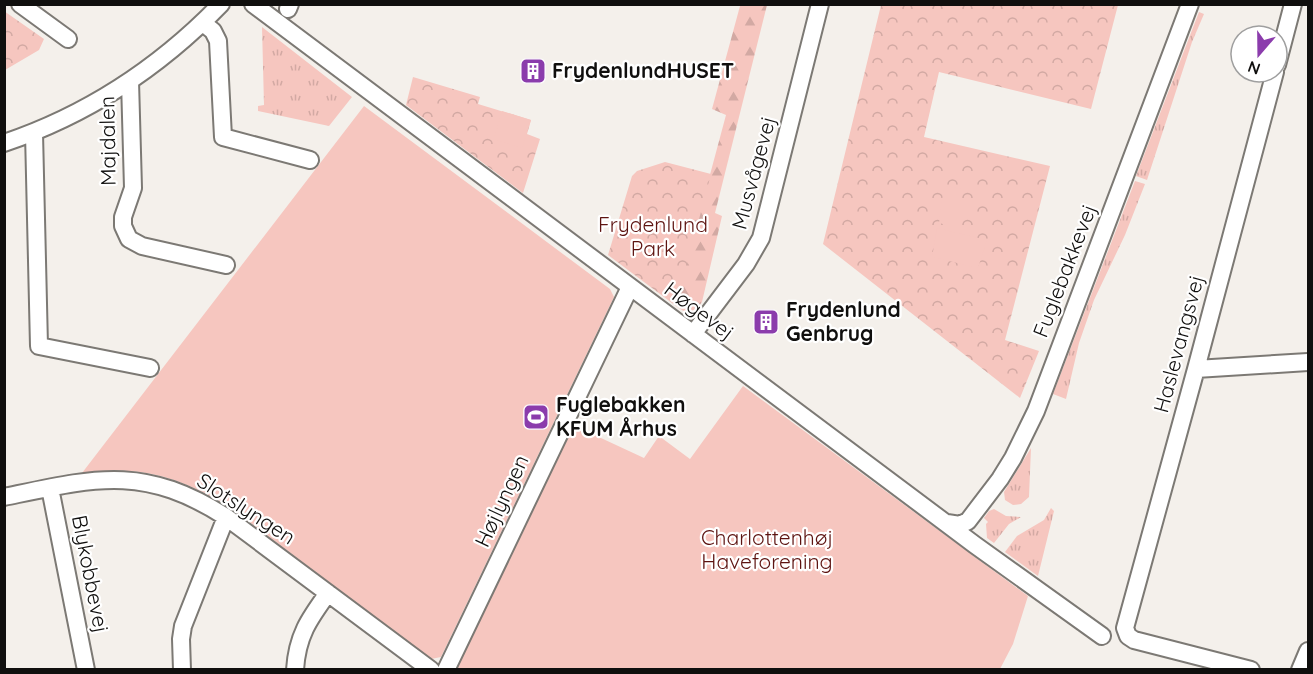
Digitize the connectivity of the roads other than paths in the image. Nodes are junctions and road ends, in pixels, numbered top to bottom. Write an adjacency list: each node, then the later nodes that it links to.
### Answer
1 (20, 4): 9 (street)
2 (221, 4): 7 (street)
3 (253, 4): 16 (street, Høgevej)
4 (820, 4): 17 (street, Musvågevej)
5 (1190, 4): 24 (street, Fuglebakkevej)
6 (1293, 4): 8 (street)
7 (203, 23): 10 (street); 14 (street)
8 (1288, 24)
9 (68, 39)
10 (130, 81): 12 (street); 15 (street, Majdalen)
11 (1272, 84): 20 (street, Haslevangsvej)
12 (34, 134): 13 (street); 19 (street)
13 (4, 143)
14 (310, 160)
15 (226, 265)
16 (630, 287): 17 (street, Høgevej); 32 (street, Højlyngen)
17 (693, 334): 24 (street, Høgevej)
18 (1308, 362): 20 (street)
19 (150, 368)
20 (1196, 369): 33 (street, Haslevangsvej)
21 (50, 488): 22 (street, Slotslyngen); 23 (street, Slotslyngen); 28 (street, Blykobbevej)
22 (4, 497)
23 (226, 517): 25 (street, Slotslyngen); 29 (street)
24 (947, 523): 26 (street, Høgevej)
25 (328, 593): 30 (street); 31 (street, Slotslyngen)
26 (1102, 636)
27 (1308, 651): 34 (street)
28 (86, 669)
29 (182, 669)
30 (295, 669)
31 (431, 669)
32 (446, 669)
33 (1251, 669)
34 (1300, 669)

